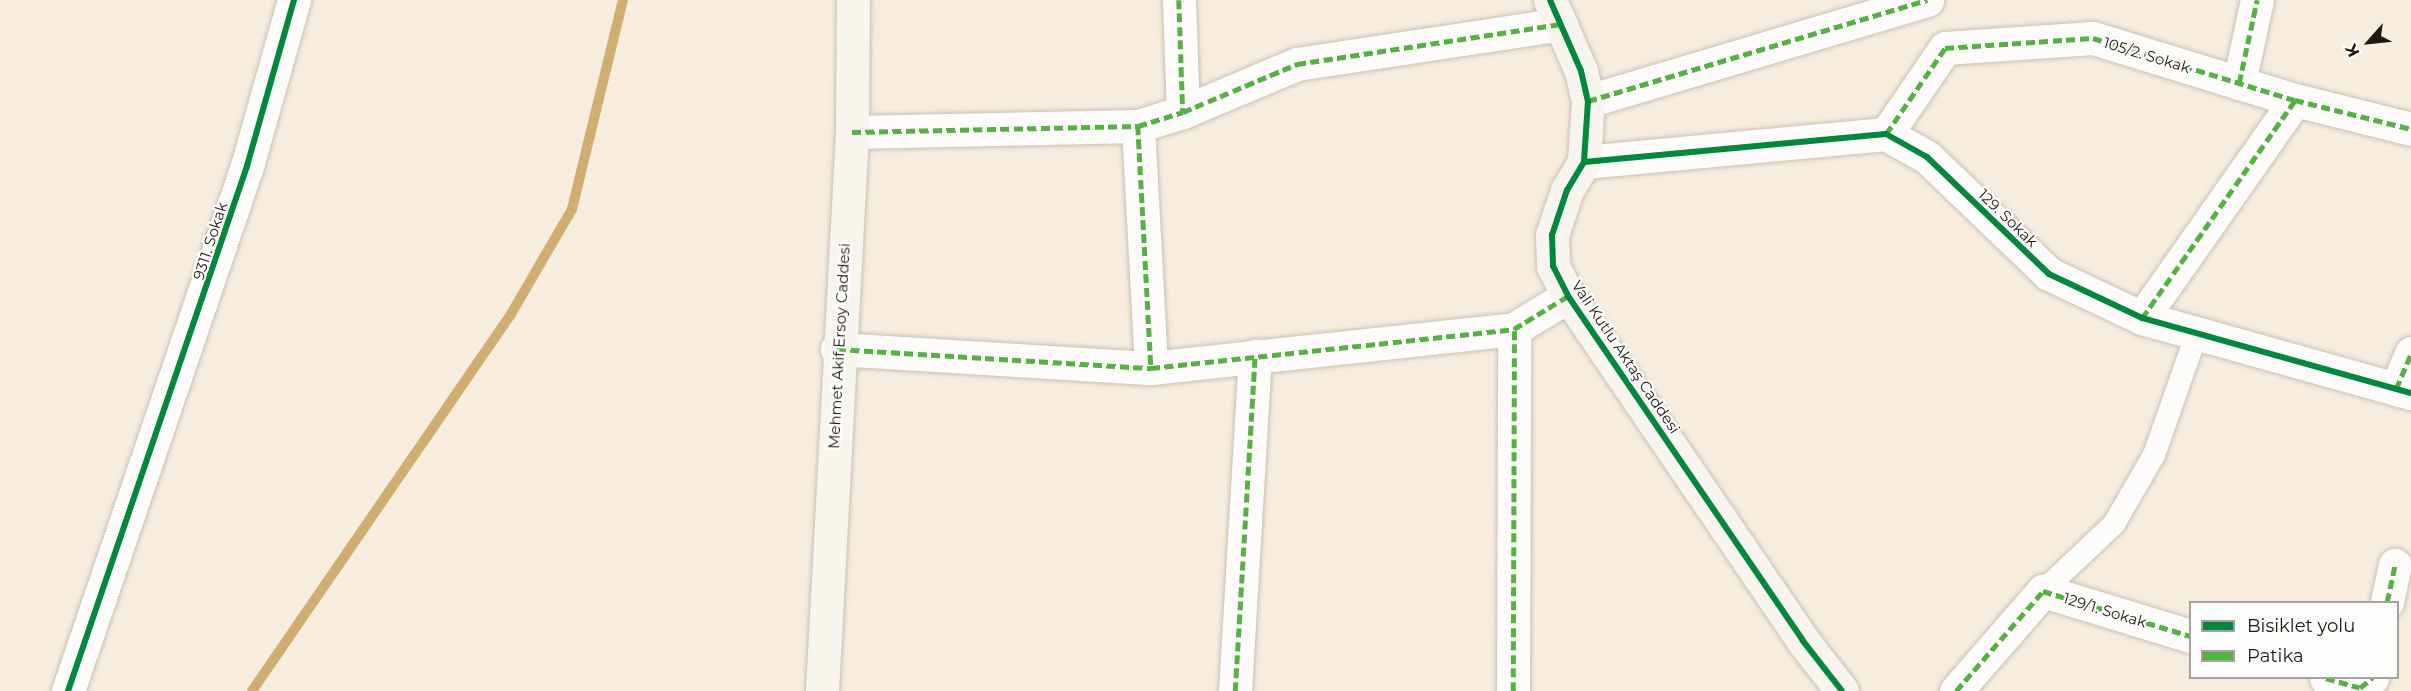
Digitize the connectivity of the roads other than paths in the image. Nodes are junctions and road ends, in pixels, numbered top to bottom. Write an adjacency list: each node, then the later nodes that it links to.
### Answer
1 (294, 0): 31 (street, 9311. Sokak)
2 (853, 0): 13 (street, Mehmet Akif Ersoy Caddesi)
3 (1179, 0): 10 (street)
4 (1927, 0): 9 (street)
5 (2257, 0): 7 (street)
6 (1556, 12): 9 (street, Vali Kutlu Aktaş Caddesi); 10 (street)
7 (2239, 83): 8 (street, 105/2. Sokak); 14 (street, 105/2. Sokak)
8 (2295, 100): 12 (street, 105/2. Sokak); 17 (street)
9 (1588, 102): 15 (street, Vali Kutlu Aktaş Caddesi)
10 (1183, 112): 11 (street)
11 (1138, 126): 13 (street); 23 (street)
12 (2411, 129)
13 (852, 132): 20 (street, Mehmet Akif Ersoy Caddesi)
14 (1886, 134): 15 (street); 17 (street, 129. Sokak)
15 (1584, 162): 16 (street, Vali Kutlu Aktaş Caddesi)
16 (1568, 296): 18 (street); 35 (street, Vali Kutlu Aktaş Caddesi)
17 (2142, 318): 19 (street, 129. Sokak)
18 (1514, 329): 22 (street); 34 (street)
19 (2197, 333): 24 (street, 129. Sokak); 26 (lane)
20 (837, 349): 23 (street); 32 (street, Mehmet Akif Ersoy Caddesi)
21 (2411, 353): 24 (street)
22 (1255, 356): 23 (street); 33 (street)
23 (1151, 368)
24 (2403, 391)
25 (2395, 565): 27 (street)
26 (2043, 591): 28 (street, 129/1. Sokak); 36 (street, 129/1. Sokak)
27 (2387, 601)
28 (2189, 636)
29 (2328, 679): 30 (street)
30 (2371, 679)
31 (68, 691)
32 (822, 691)
33 (1235, 691)
34 (1513, 691)
35 (1842, 691)
36 (1956, 691)

